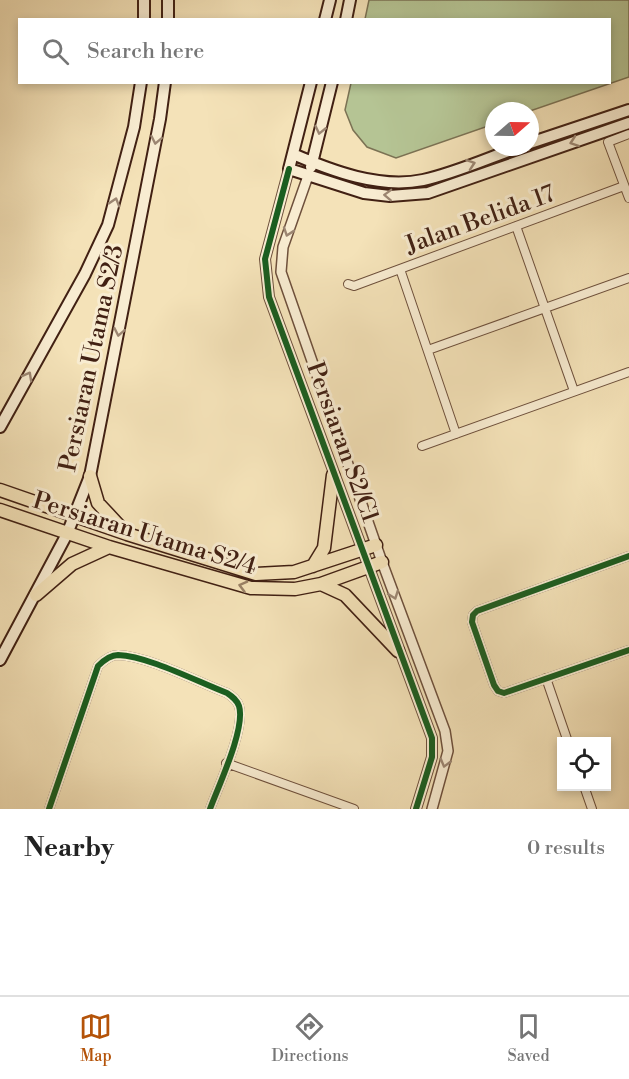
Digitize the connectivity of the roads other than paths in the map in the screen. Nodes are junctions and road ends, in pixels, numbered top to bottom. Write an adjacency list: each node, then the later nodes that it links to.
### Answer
1 (144, 0): 5 (main road)
2 (168, 0): 6 (main road)
3 (330, 0): 7 (main road)
4 (350, 0): 8 (main road)
5 (144, 18)
6 (168, 18)
7 (326, 18)
8 (346, 18)
9 (141, 84): 32 (main road, Persiaran Utama S2/3, one-way to 9)
10 (165, 84): 36 (main road, Persiaran Utama S2/3, one-way to 36)
11 (310, 84): 17 (main road, Persiaran S2/C1)
12 (332, 84): 19 (main road, one-way to 19)
13 (629, 110): 16 (main road)
14 (629, 123): 21 (main road, one-way to 21)
15 (629, 134): 22 (street)
16 (539, 140)
17 (293, 154): 19 (main road); 20 (main road, Persiaran S2/C1)
18 (493, 156): 19 (main road, one-way to 18)
19 (313, 162): 21 (main road)
20 (290, 169): 21 (main road); 35 (street, Persiaran S2/C1)
21 (308, 176): 42 (street, Persiaran S2/C1, one-way to 42)
22 (624, 186): 23 (street); 24 (street, Jalan Belida 17)
23 (629, 198)
24 (516, 226): 25 (street, Jalan Belida 17); 28 (street)
25 (400, 269): 27 (street, Jalan Belida 17); 29 (street)
26 (629, 278): 28 (street)
27 (348, 285)
28 (545, 308): 29 (street); 31 (street)
29 (428, 350): 33 (street)
30 (629, 372): 31 (street)
31 (574, 392): 33 (street)
32 (0, 427)
33 (456, 434): 34 (street)
34 (422, 446)
35 (333, 475): 44 (street, Persiaran S2/C1); 47 (main road)
36 (90, 476): 39 (main road, Persiaran Utama S2/3); 41 (main road)
37 (0, 490): 39 (main road, Persiaran Utama S2/4)
38 (0, 510): 40 (main road, Persiaran Utama S2/4)
39 (74, 517): 40 (main road, Persiaran Utama S2/3); 41 (main road, Persiaran Utama S2/4)
40 (67, 534): 43 (main road, Persiaran Utama S2/4); 50 (main road, Persiaran Utama S2/3)
41 (127, 534): 47 (main road, Persiaran Utama S2/4)
42 (376, 545): 44 (main road, Persiaran Utama S2/4); 46 (street, Persiaran S2/C1)
43 (109, 547): 49 (main road, Persiaran Utama S2/4, one-way to 43); 50 (main road)
44 (361, 551): 47 (main road, Persiaran Utama S2/4); 48 (street, Persiaran S2/C1)
45 (629, 556): 54 (street)
46 (382, 562): 48 (main road, Persiaran Utama S2/4); 55 (street, Persiaran S2/C1, one-way to 55)
47 (313, 566)
48 (367, 568): 49 (main road, Persiaran Utama S2/4); 52 (street, Persiaran S2/C1)
49 (321, 584): 52 (main road)
50 (36, 595): 53 (main road, Persiaran Utama S2/3)
51 (629, 650): 54 (street)
52 (398, 651): 56 (street, Persiaran S2/C1)
53 (0, 660)
54 (546, 678): 57 (street)
55 (440, 716): 56 (street); 64 (street, Persiaran S2/C1, one-way to 64)
56 (426, 722): 63 (street, Persiaran S2/C1)
57 (567, 737)
58 (226, 763): 60 (street); 61 (street); 62 (street)
59 (586, 791): 65 (street)
60 (49, 809)
61 (210, 809)
62 (354, 809)
63 (416, 809)
64 (432, 809)
65 (592, 809)

